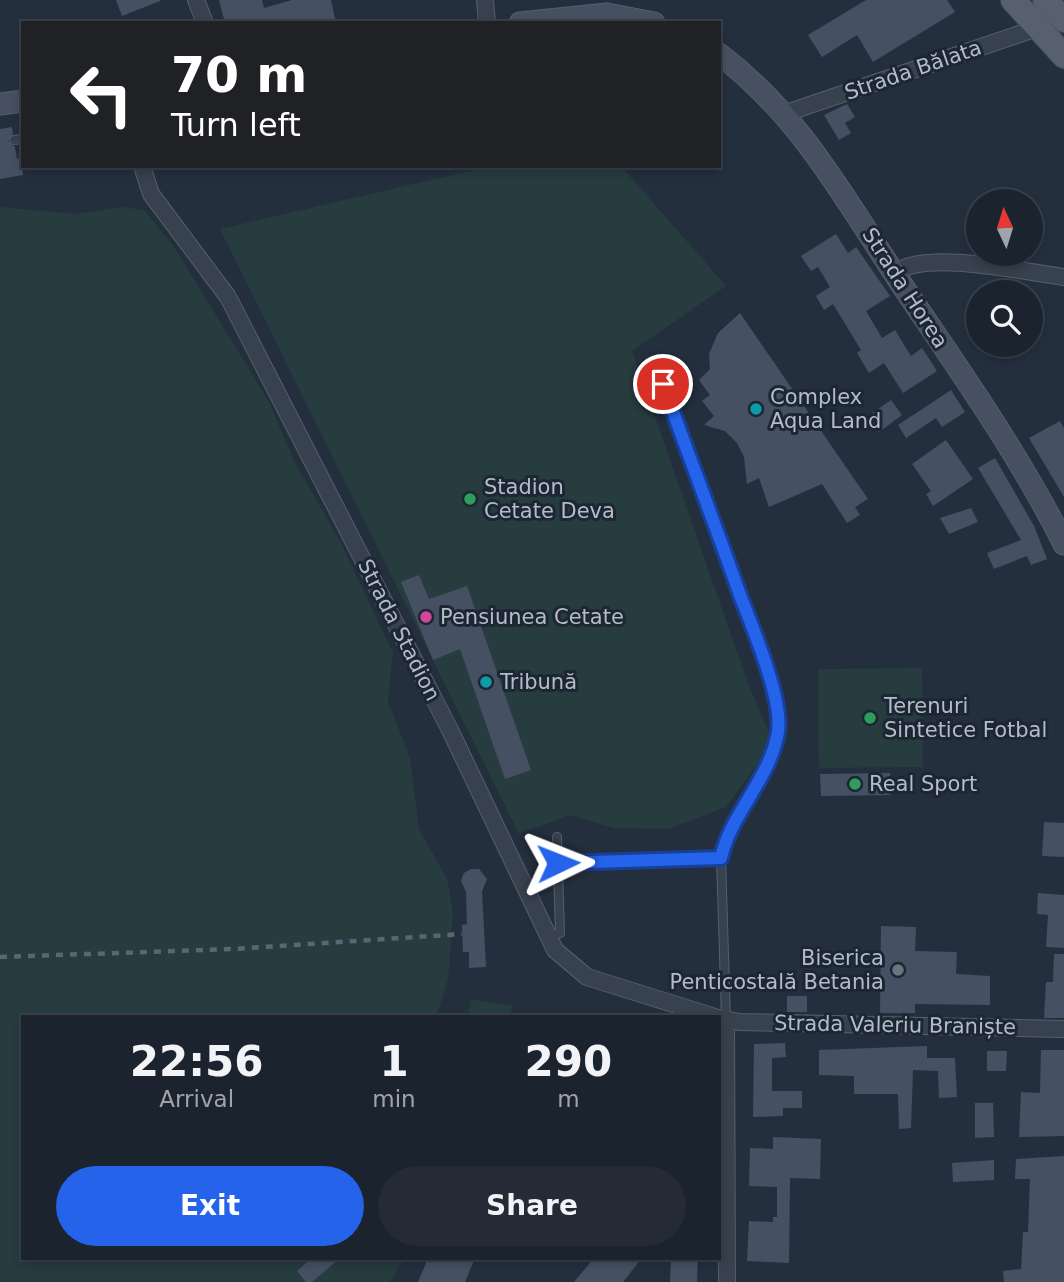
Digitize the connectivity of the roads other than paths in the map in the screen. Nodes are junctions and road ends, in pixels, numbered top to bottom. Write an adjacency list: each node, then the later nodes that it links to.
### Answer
1 (196, 0): 6 (street)
2 (485, 0): 7 (street)
3 (1013, 0): 10 (main road)
4 (1045, 0): 5 (main road)
5 (1064, 20)
6 (204, 21)
7 (487, 21)
8 (539, 21): 9 (main road)
9 (644, 21)
10 (1041, 27): 12 (main road); 15 (street, Strada Bălata)
11 (721, 56): 15 (main road, Strada Horea)
12 (1064, 56)
13 (21, 101): 14 (main road)
14 (0, 104)
15 (786, 113): 17 (main road, Strada Horea)
16 (143, 168): 24 (street, Strada Stadion)
17 (895, 274): 18 (street); 20 (main road, Strada Horea)
18 (1064, 277)
19 (656, 364): 22 (lane)
20 (1064, 544)
21 (557, 837): 23 (lane)
22 (721, 858): 23 (lane); 26 (lane)
23 (558, 863): 24 (lane)
24 (548, 937): 25 (street, Strada Stadion)
25 (710, 1015)
26 (720, 1015)
27 (721, 1018): 28 (street, Strada Valeriu Braniște)
28 (1064, 1029)
29 (721, 1056): 30 (street)
30 (727, 1282)

